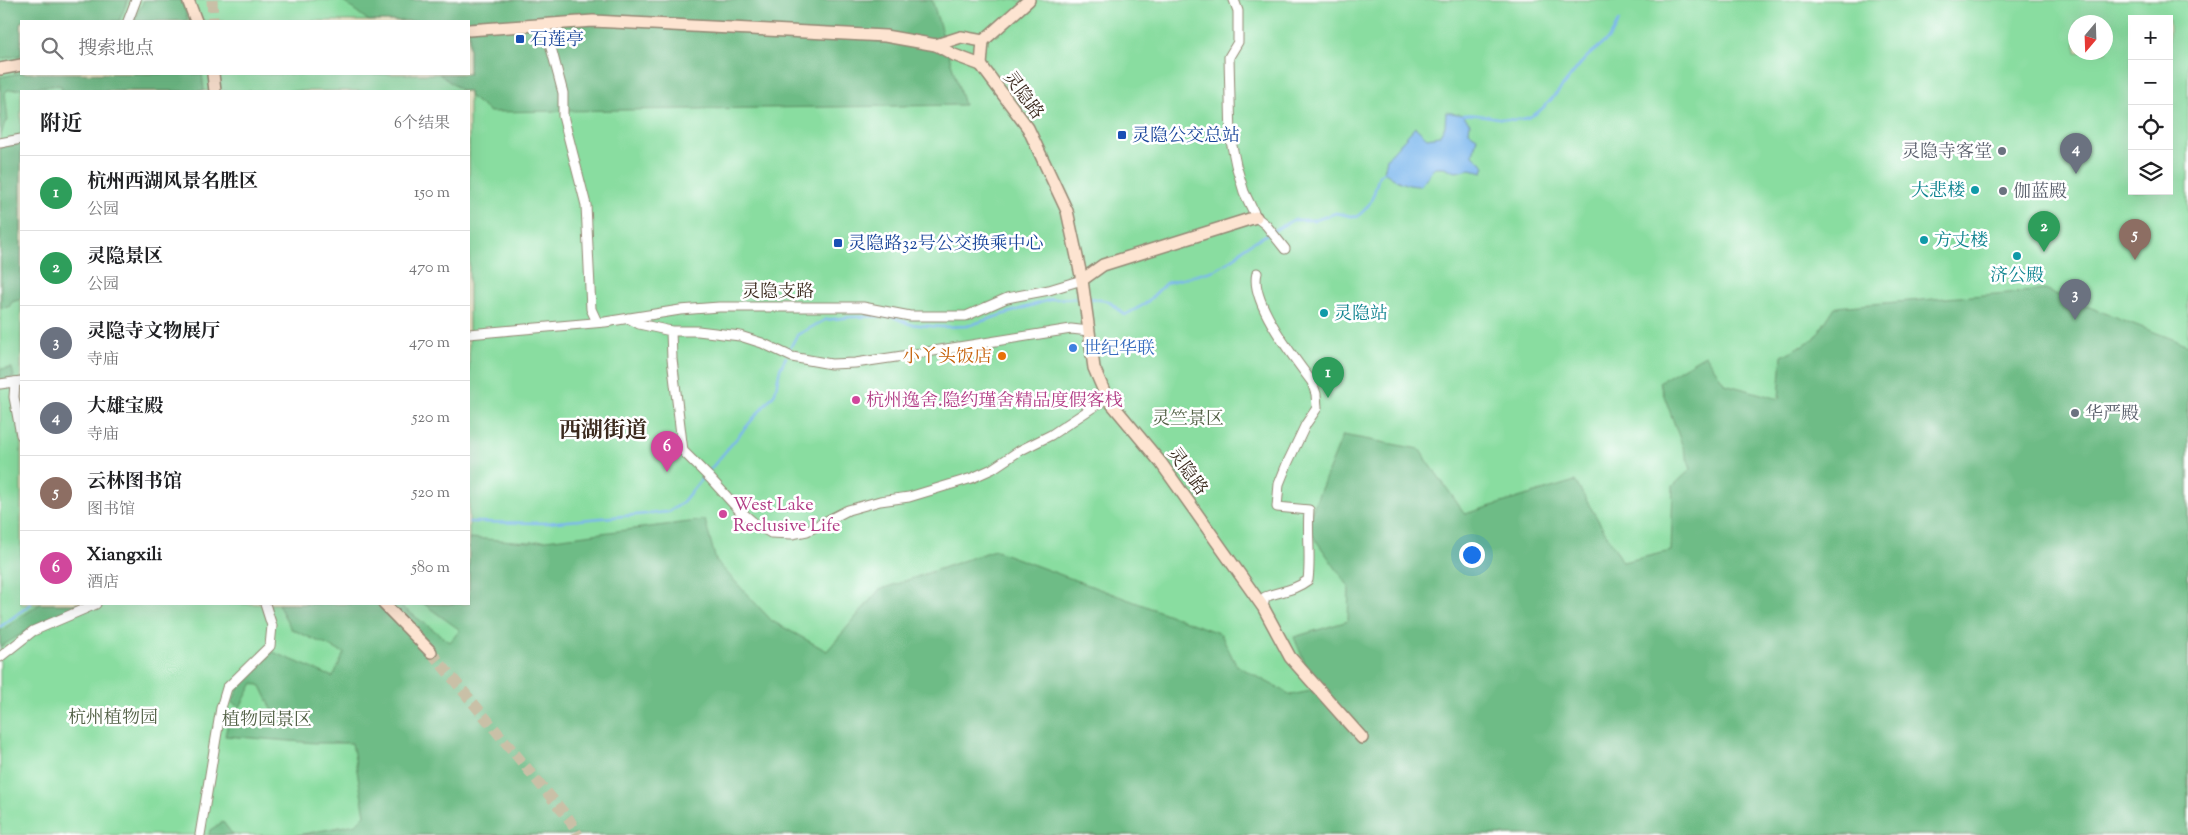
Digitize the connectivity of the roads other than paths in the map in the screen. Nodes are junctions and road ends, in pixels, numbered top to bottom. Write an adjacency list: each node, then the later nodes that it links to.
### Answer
1 (136, 0): 5 (street)
2 (188, 0): 6 (street)
3 (1029, 0): 9 (street)
4 (1234, 0): 20 (street)
5 (128, 20)
6 (196, 20)
7 (545, 25): 8 (street); 10 (street); 25 (street)
8 (470, 30)
9 (983, 41): 10 (street); 12 (street)
10 (936, 45): 12 (street)
11 (20, 65): 13 (street)
12 (981, 65): 23 (street, 灵隐路)
13 (0, 69)
14 (208, 75): 16 (street)
15 (213, 75): 17 (street)
16 (209, 90)
17 (215, 90)
18 (20, 139): 19 (street)
19 (0, 143)
20 (1256, 218): 21 (street); 23 (street)
21 (1285, 249)
22 (1257, 273): 36 (street)
23 (1083, 283): 24 (street, 灵隐支路); 27 (street, 灵隐路)
24 (628, 318): 25 (street, 灵隐支路); 26 (street)
25 (597, 322): 28 (street, 灵隐支路)
26 (671, 331): 27 (street); 31 (street)
27 (1089, 331): 31 (street, 灵隐路)
28 (470, 334)
29 (18, 381): 30 (street); 32 (street)
30 (0, 384)
31 (1107, 398): 36 (street, 灵隐路)
32 (20, 430)
33 (94, 605): 38 (street)
34 (265, 605): 40 (street)
35 (385, 605): 37 (street)
36 (1263, 607): 39 (street, 灵隐路)
37 (431, 652)
38 (0, 657)
39 (1362, 738)
40 (200, 835)

